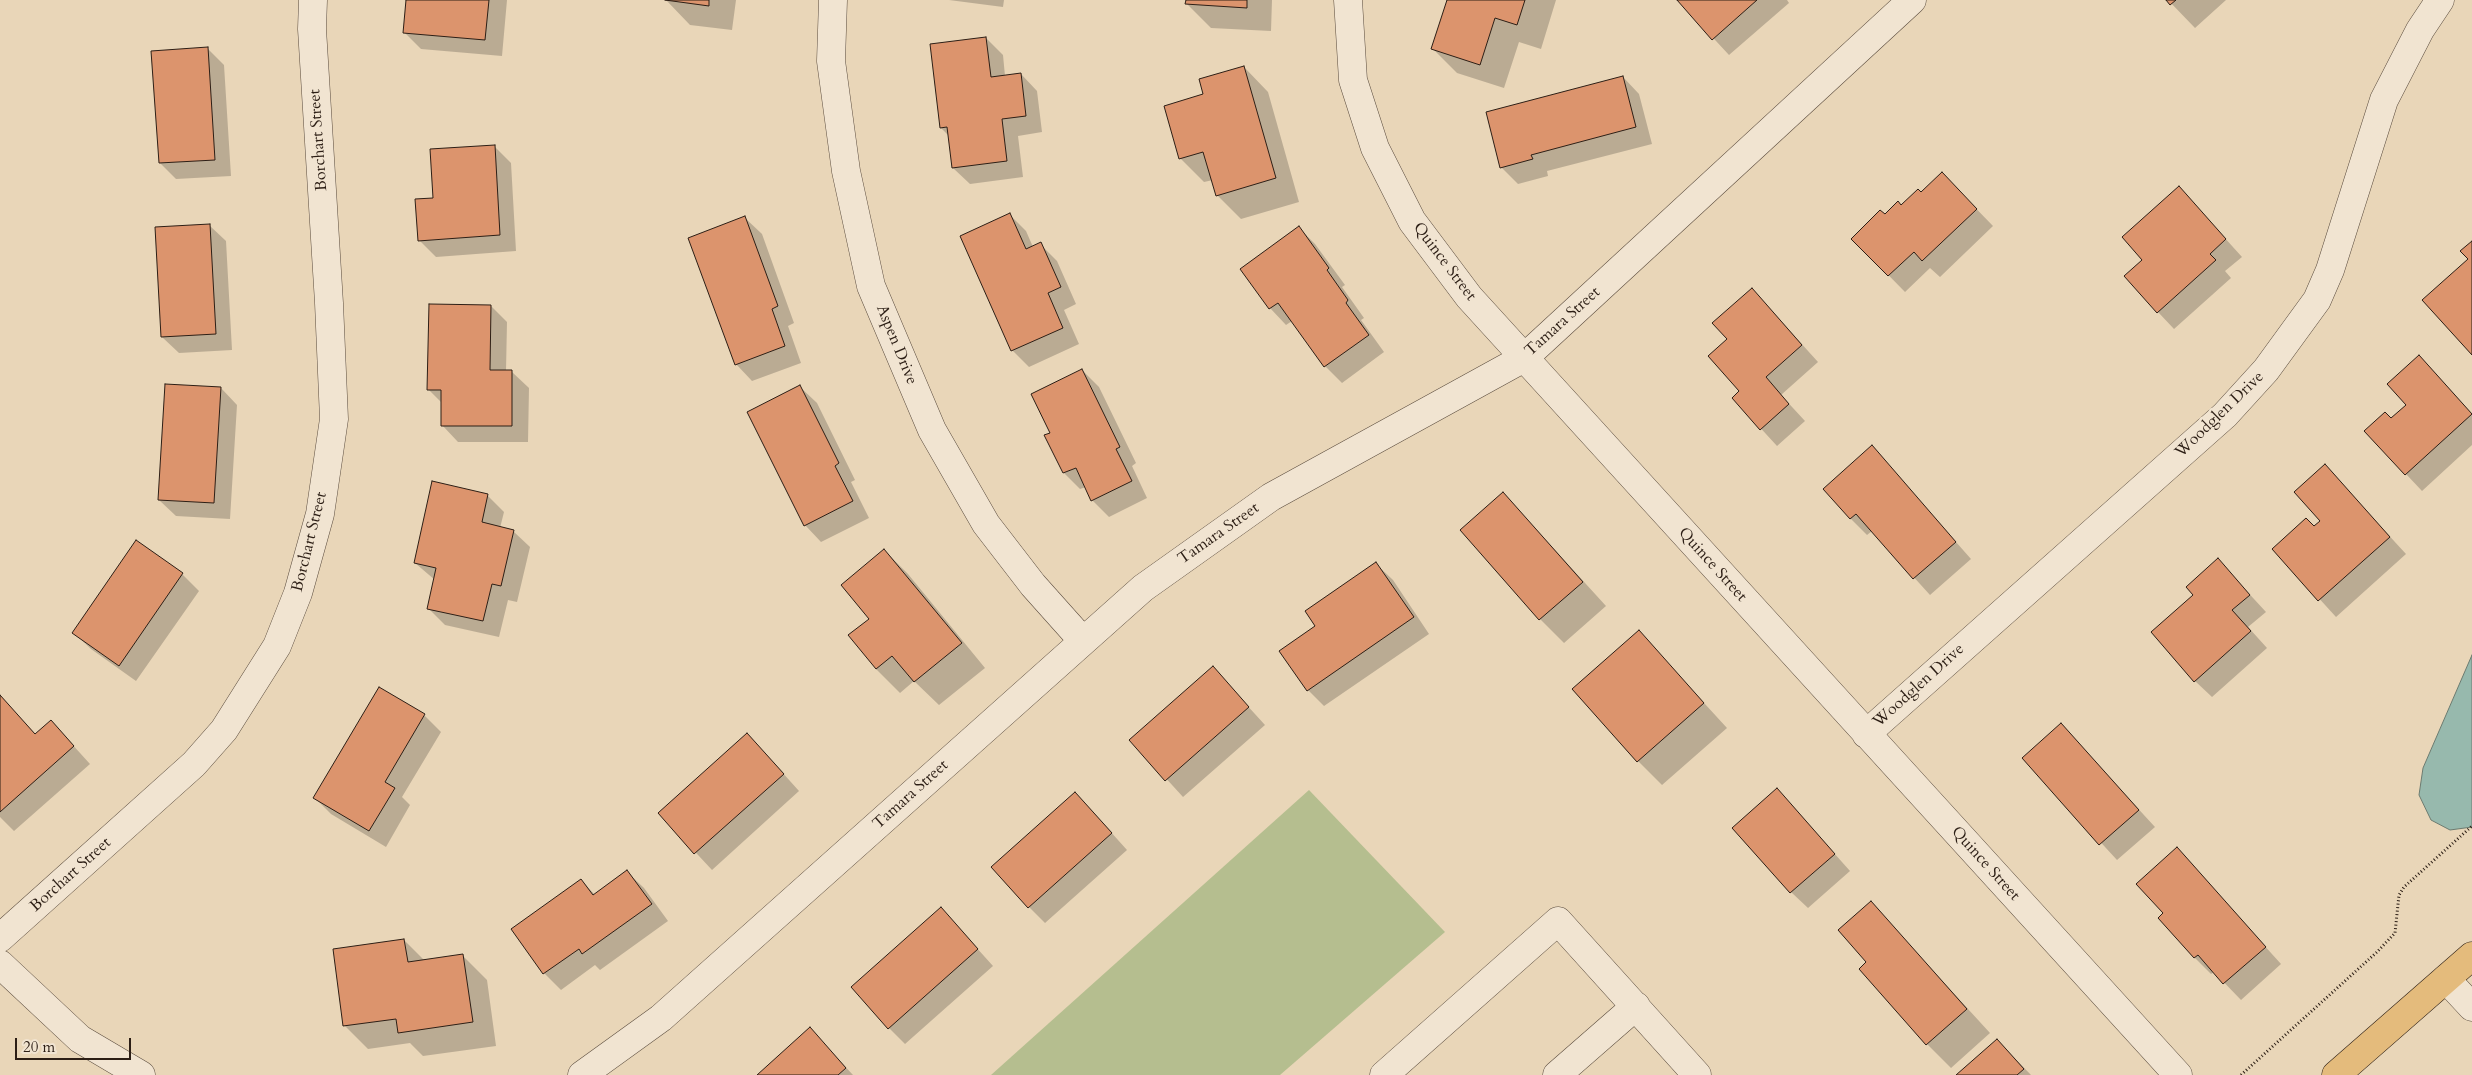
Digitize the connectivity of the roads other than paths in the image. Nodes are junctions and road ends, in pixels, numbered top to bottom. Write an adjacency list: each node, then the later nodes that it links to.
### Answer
1 (313, 0): 9 (street, Borchart Street)
2 (833, 0): 7 (street, Aspen Drive)
3 (1348, 0): 6 (street, Quince Street)
4 (1912, 0): 6 (street, Tamara Street)
5 (2440, 0): 8 (street, Woodglen Drive)
6 (1524, 358): 7 (street, Tamara Street); 8 (street, Quince Street)
7 (1083, 642): 16 (street, Tamara Street)
8 (1866, 734): 20 (street, Quince Street)
9 (0, 938)
10 (2472, 956): 12 (main road)
11 (0, 964): 15 (street)
12 (2446, 978): 14 (street); 21 (main road)
13 (1636, 1006): 17 (street); 18 (street); 19 (street)
14 (2472, 1007)
15 (141, 1075)
16 (582, 1075)
17 (1384, 1075)
18 (1556, 1075)
19 (1697, 1075)
20 (2178, 1075)
21 (2336, 1075)

